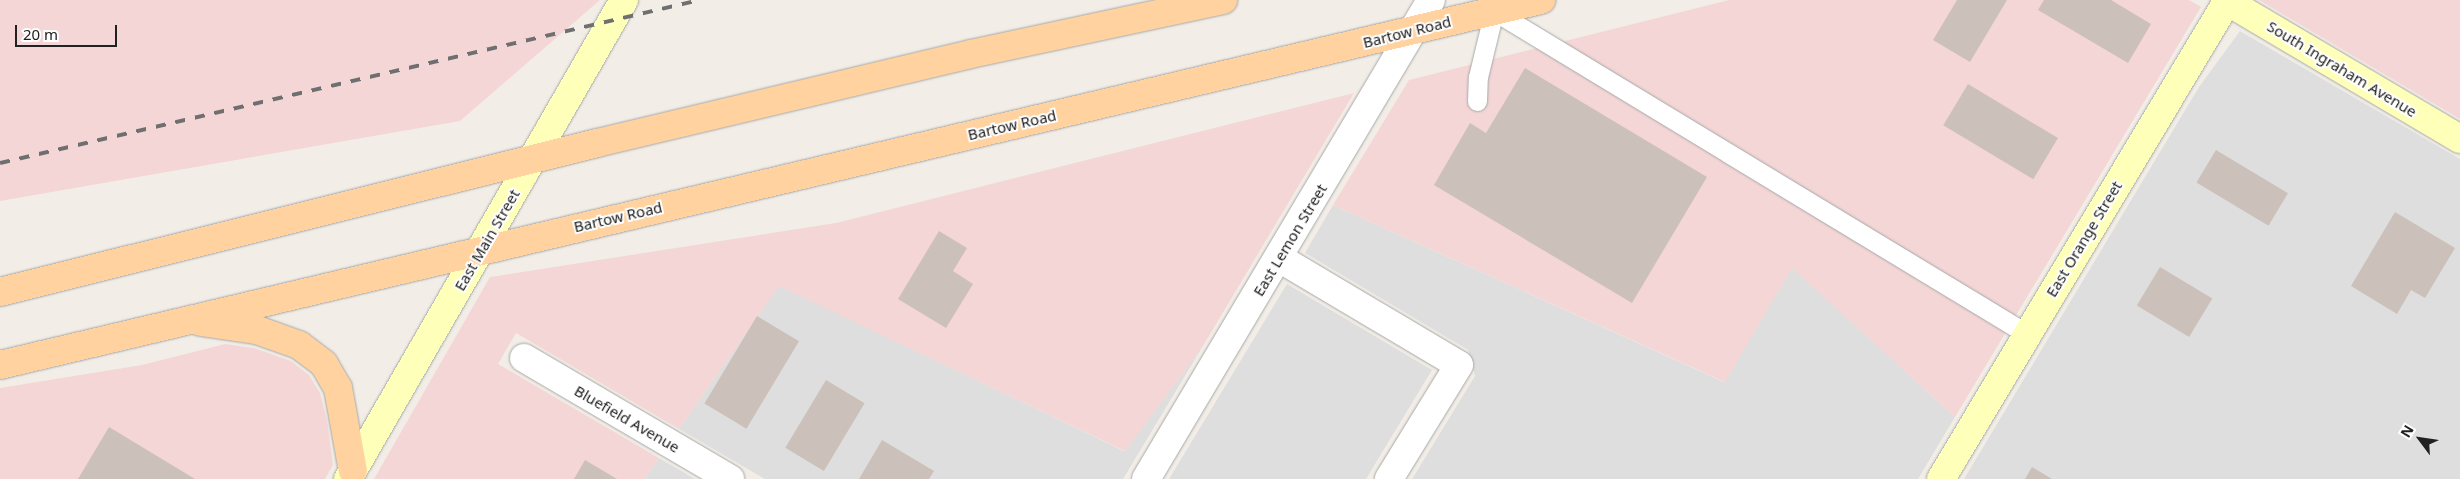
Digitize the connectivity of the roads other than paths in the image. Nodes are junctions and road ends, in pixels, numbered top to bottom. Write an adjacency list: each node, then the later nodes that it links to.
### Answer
1 (624, 0): 10 (street, East Main Street)
2 (1223, 0): 10 (main road)
3 (1431, 0): 7 (street, East Lemon Street)
4 (1541, 0): 6 (main road, Bartow Road)
5 (2227, 0): 9 (street, South Ingraham Avenue); 15 (street, East Orange Street)
6 (1491, 5): 7 (main road, Bartow Road); 8 (lane); 15 (lane)
7 (1414, 31): 11 (main road, Bartow Road); 12 (street, East Lemon Street)
8 (1477, 101)
9 (2460, 139)
10 (534, 158): 11 (street, East Main Street); 13 (main road)
11 (484, 248): 14 (main road, Bartow Road); 18 (street, East Main Street)
12 (1279, 258): 20 (street, East Lemon Street); 21 (street)
13 (0, 292)
14 (184, 320): 17 (main road, Bartow Road); 18 (main road)
15 (2027, 334): 22 (street, East Orange Street)
16 (524, 358): 19 (street, Bluefield Avenue)
17 (0, 365)
18 (351, 475)
19 (730, 479)
20 (1146, 479)
21 (1389, 479)
22 (1941, 479)

